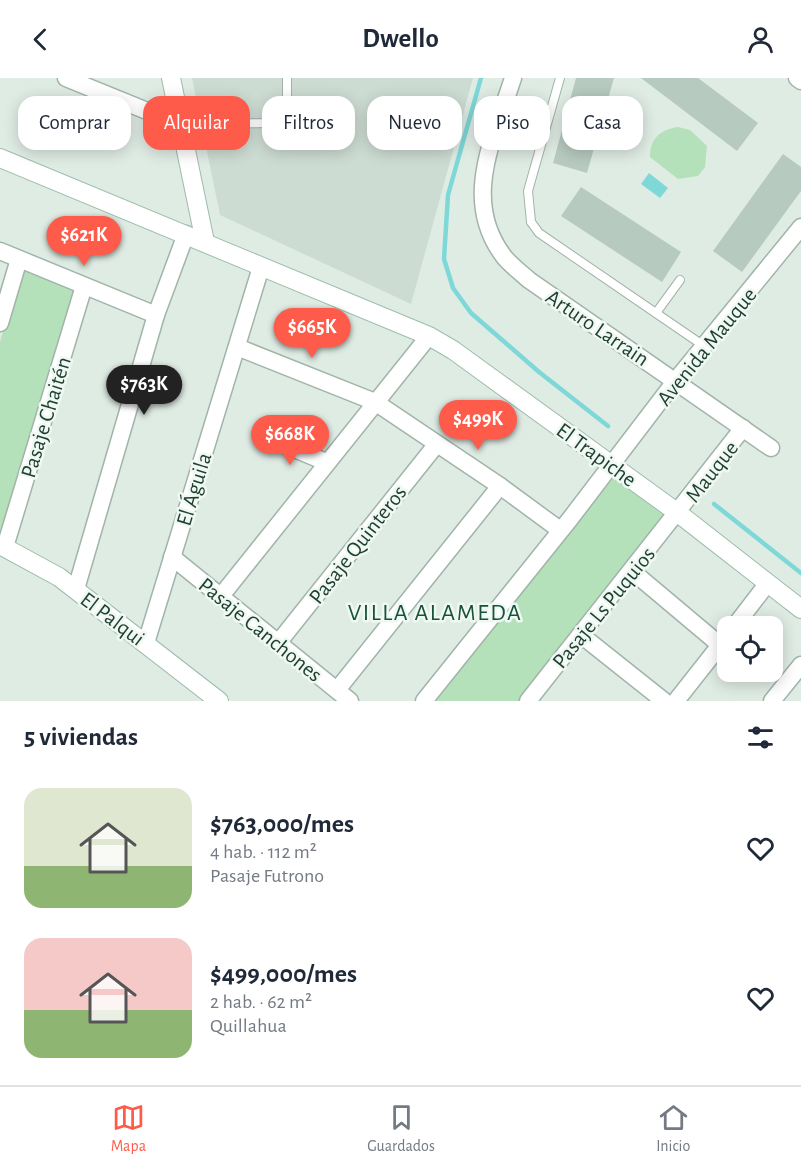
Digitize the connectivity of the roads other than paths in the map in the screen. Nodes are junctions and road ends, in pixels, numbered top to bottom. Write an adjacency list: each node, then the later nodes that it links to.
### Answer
1 (66, 78): 9 (street)
2 (171, 78): 8 (street)
3 (287, 78): 10 (lane)
4 (513, 78): 27 (street, Arturo Larrain)
5 (560, 78): 21 (lane)
6 (797, 78): 7 (street)
7 (801, 81)
8 (174, 96)
9 (143, 110)
10 (250, 123)
11 (184, 150): 15 (street)
12 (0, 158): 14 (street, El Trapiche)
13 (801, 227): 25 (street, Avenida Mauque)
14 (186, 234): 15 (street, El Trapiche); 22 (street)
15 (205, 242): 18 (street, El Trapiche)
16 (0, 251): 17 (street)
17 (19, 259): 20 (street); 23 (street)
18 (261, 267): 24 (street, El Trapiche); 26 (street, El Águila)
19 (680, 280): 21 (lane)
20 (84, 286): 22 (street); 38 (street, Pasaje Chaitén)
21 (656, 313): 25 (lane)
22 (156, 315): 42 (street)
23 (0, 323)
24 (429, 336): 28 (street); 34 (street, El Trapiche)
25 (705, 346): 27 (street, Avenida Mauque)
26 (237, 347): 28 (street); 39 (street, El Águila)
27 (676, 380): 29 (street, Arturo Larrain); 34 (street, Avenida Mauque)
28 (375, 402): 31 (street); 33 (street)
29 (743, 428): 32 (street, Arturo Larrain); 36 (street, Mauque)
30 (267, 438): 33 (street)
31 (436, 445): 35 (street); 49 (street, Pasaje Quinteros)
32 (771, 448)
33 (326, 462): 43 (street)
34 (612, 465): 36 (street, El Trapiche); 37 (street, Avenida Mauque)
35 (501, 486): 37 (street); 52 (street)
36 (678, 513): 40 (street, Pasaje Ls Puquios); 41 (street, El Trapiche)
37 (560, 530): 56 (street, Avenida Mauque)
38 (3, 546): 42 (street, El Palqui)
39 (172, 557): 43 (street, Pasaje Canchones); 48 (street, El Águila)
40 (632, 571): 46 (street, Pasaje Ls Puquios); 47 (street)
41 (767, 584): 44 (street, El Trapiche); 45 (street)
42 (76, 589): 48 (street, El Palqui)
43 (221, 596): 49 (street, Pasaje Canchones)
44 (801, 609)
45 (742, 616)
46 (581, 635): 54 (street, Pasaje Ls Puquios); 57 (street)
47 (717, 635)
48 (146, 643): 55 (street, El Palqui)
49 (278, 643): 52 (street, Pasaje Canchones)
50 (717, 649): 58 (street)
51 (801, 665): 53 (street)
52 (344, 696)
53 (781, 698)
54 (532, 699)
55 (219, 701)
56 (424, 701)
57 (664, 701)
58 (676, 701)

